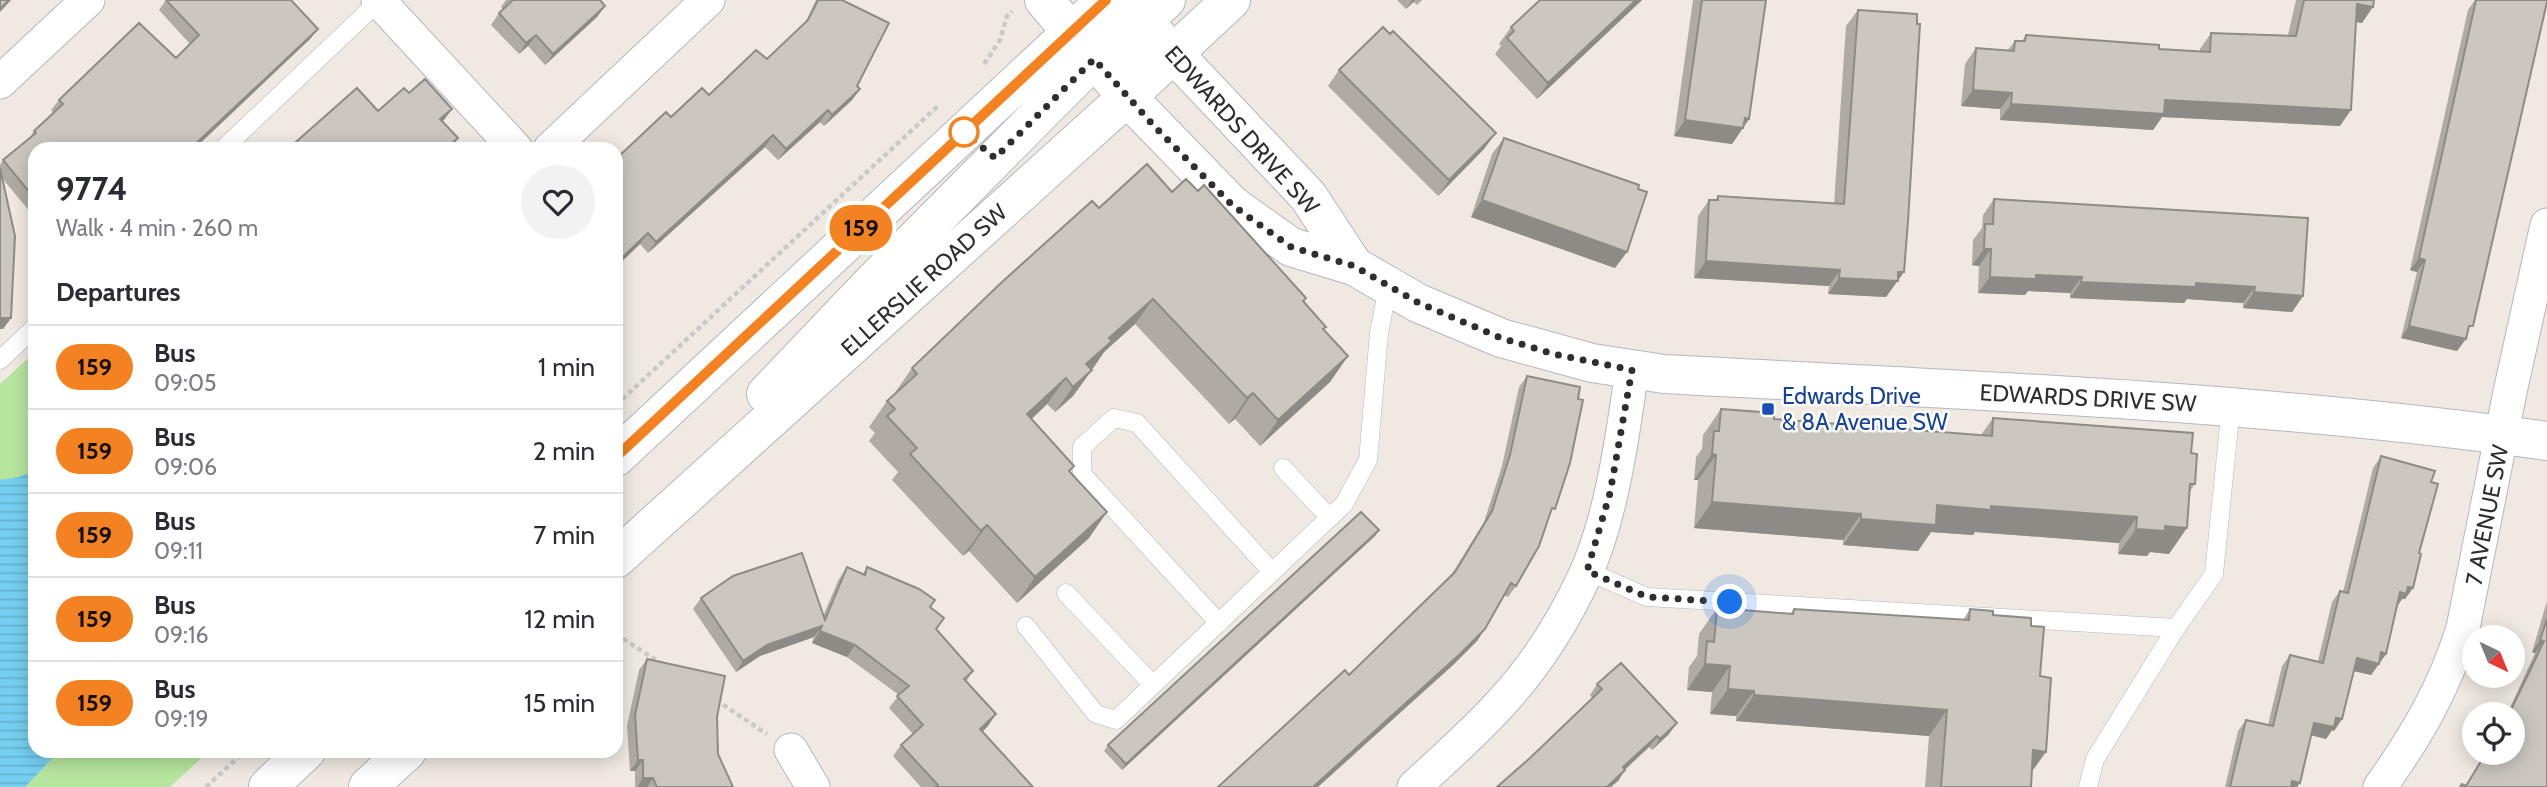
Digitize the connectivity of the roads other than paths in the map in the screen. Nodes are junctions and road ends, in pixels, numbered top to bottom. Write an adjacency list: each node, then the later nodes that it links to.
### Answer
1 (88, 0): 10 (street)
2 (708, 0): 14 (street)
3 (1106, 0): 8 (main road)
4 (1231, 0): 9 (main road, ELLERSLIE ROAD SW)
5 (379, 1): 12 (lane); 13 (street)
6 (1031, 3): 8 (main road, EDWARDS DRIVE SW)
7 (1137, 5): 8 (main road); 9 (main road, EDWARDS DRIVE SW); 11 (main road)
8 (1082, 46): 11 (main road, EDWARDS DRIVE SW); 24 (main road); 26 (main road)
9 (1174, 53): 11 (main road, ELLERSLIE ROAD SW); 16 (main road, EDWARDS DRIVE SW)
10 (0, 82)
11 (1127, 97): 16 (main road, EDWARDS DRIVE SW); 26 (main road, ELLERSLIE ROAD SW)
12 (230, 142)
13 (510, 142)
14 (557, 142)
15 (2547, 225): 22 (street, 7 AVENUE SW)
16 (1354, 266): 17 (main road, EDWARDS DRIVE SW)
17 (1388, 287): 20 (main road, EDWARDS DRIVE SW); 27 (lane)
18 (28, 334): 19 (lane)
19 (0, 360)
20 (1632, 370): 21 (main road, EDWARDS DRIVE SW); 29 (street)
21 (2231, 406): 22 (main road, EDWARDS DRIVE SW); 34 (lane)
22 (2502, 435): 23 (main road, EDWARDS DRIVE SW); 44 (street, 7 AVENUE SW)
23 (2547, 441)
24 (623, 451)
25 (1283, 468): 27 (lane)
26 (685, 497): 28 (main road, ELLERSLIE ROAD SW)
27 (1330, 518): 30 (lane)
28 (623, 553)
29 (1587, 571): 34 (lane); 42 (street)
30 (1272, 572): 32 (lane); 32 (lane)
31 (1066, 593): 35 (lane)
32 (1219, 623): 35 (lane)
33 (1026, 626): 35 (lane)
34 (2176, 628): 43 (lane)
35 (1153, 685)
36 (791, 750): 41 (street)
37 (299, 758): 39 (main road)
38 (399, 758): 40 (main road)
39 (268, 787)
40 (368, 787)
41 (813, 787)
42 (1414, 787)
43 (2088, 787)
44 (2380, 787)

